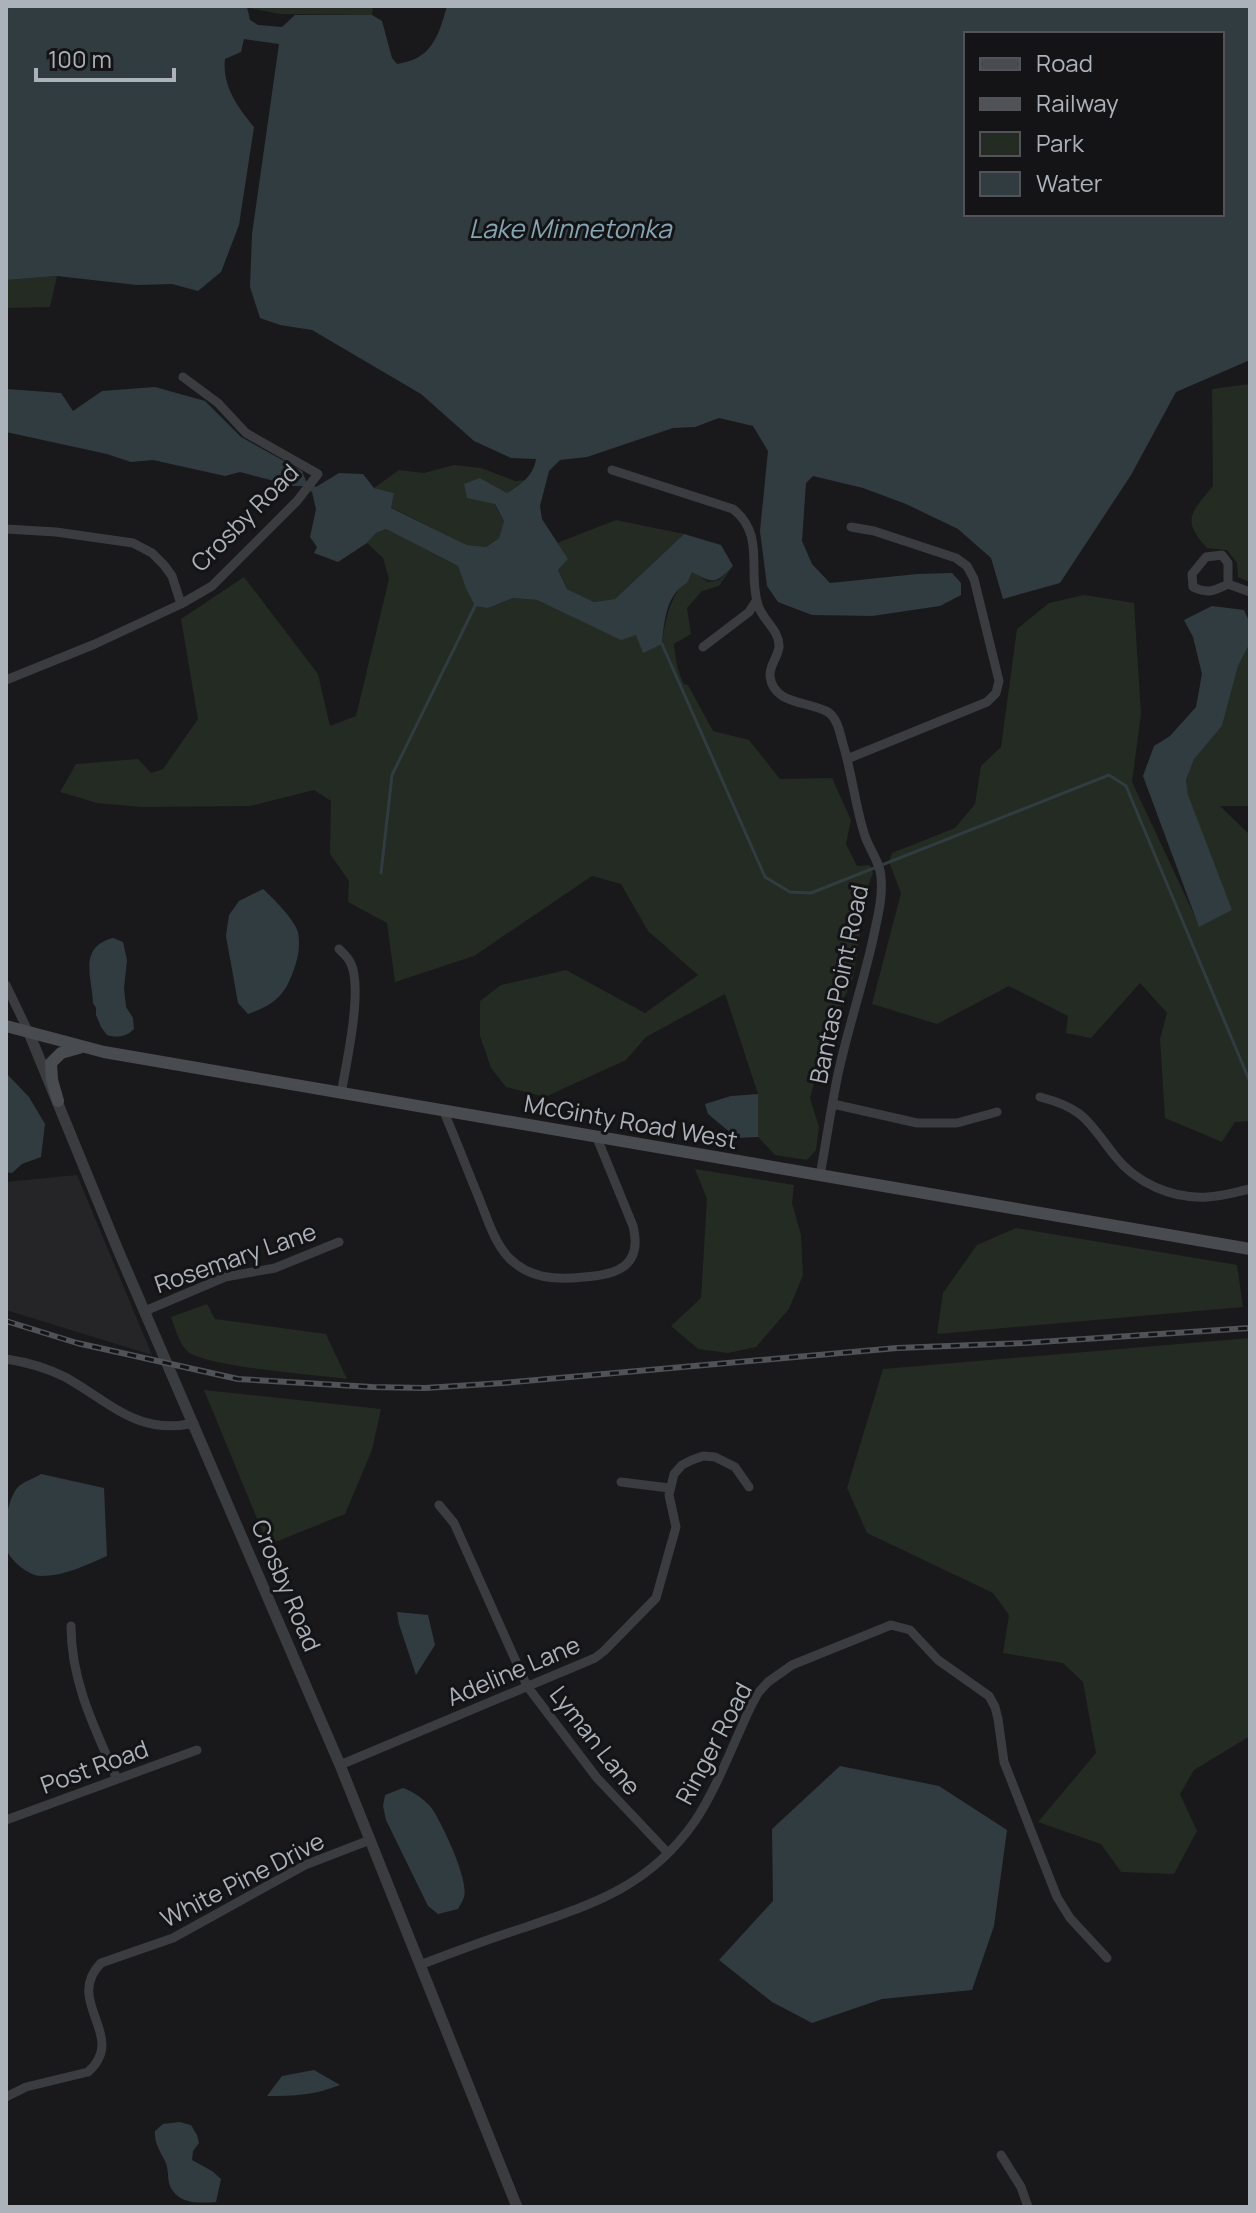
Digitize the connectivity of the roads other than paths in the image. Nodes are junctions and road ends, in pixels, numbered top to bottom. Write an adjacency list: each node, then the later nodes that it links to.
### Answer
1 (183, 377): 8 (street, Crosby Road)
2 (612, 470): 7 (street, Bantas Point Road)
3 (851, 527): 11 (street)
4 (6, 529): 8 (street)
5 (1228, 584): 5 (street); 6 (street)
6 (1250, 592)
7 (756, 601): 9 (street); 11 (street, Bantas Point Road)
8 (181, 604): 10 (street, Crosby Road)
9 (703, 647)
10 (6, 680)
11 (847, 759): 20 (street, Bantas Point Road)
12 (339, 949): 17 (street)
13 (6, 985): 15 (street, Crosby Road)
14 (6, 1026): 15 (main road, McGinty Road West)
15 (29, 1033): 16 (main road, McGinty Road West); 19 (street, Crosby Road)
16 (85, 1047): 17 (main road, McGinty Road West); 19 (main road)
17 (341, 1094): 21 (main road, McGinty Road West)
18 (1040, 1097): 25 (street)
19 (58, 1101): 28 (street, Crosby Road)
20 (833, 1104): 22 (street); 24 (street, Bantas Point Road)
21 (444, 1112): 23 (main road, McGinty Road West); 23 (street)
22 (997, 1112)
23 (597, 1138): 24 (main road, McGinty Road West)
24 (820, 1176): 27 (main road, McGinty Road West)
25 (1250, 1189)
26 (339, 1242): 28 (street, Rosemary Lane)
27 (1250, 1249)
28 (145, 1311): 30 (street, Crosby Road)
29 (6, 1359): 30 (street)
30 (194, 1423): 38 (street, Crosby Road)
31 (621, 1482): 33 (street)
32 (749, 1487): 33 (street)
33 (669, 1488): 36 (street, Adeline Lane)
34 (439, 1505): 36 (street, Lyman Lane)
35 (71, 1626): 39 (street)
36 (527, 1686): 38 (street, Adeline Lane); 42 (street, Lyman Lane)
37 (197, 1750): 39 (street, Post Road)
38 (340, 1765): 41 (street, Crosby Road)
39 (117, 1779): 40 (street, Post Road)
40 (6, 1820)
41 (370, 1840): 44 (street, Crosby Road); 45 (street, White Pine Drive)
42 (667, 1852): 43 (street, Ringer Road); 44 (street, Ringer Road)
43 (1107, 1958)
44 (420, 1965): 47 (street, Crosby Road)
45 (6, 2097)
46 (1001, 2155): 48 (street)
47 (517, 2207)
48 (1028, 2207)

